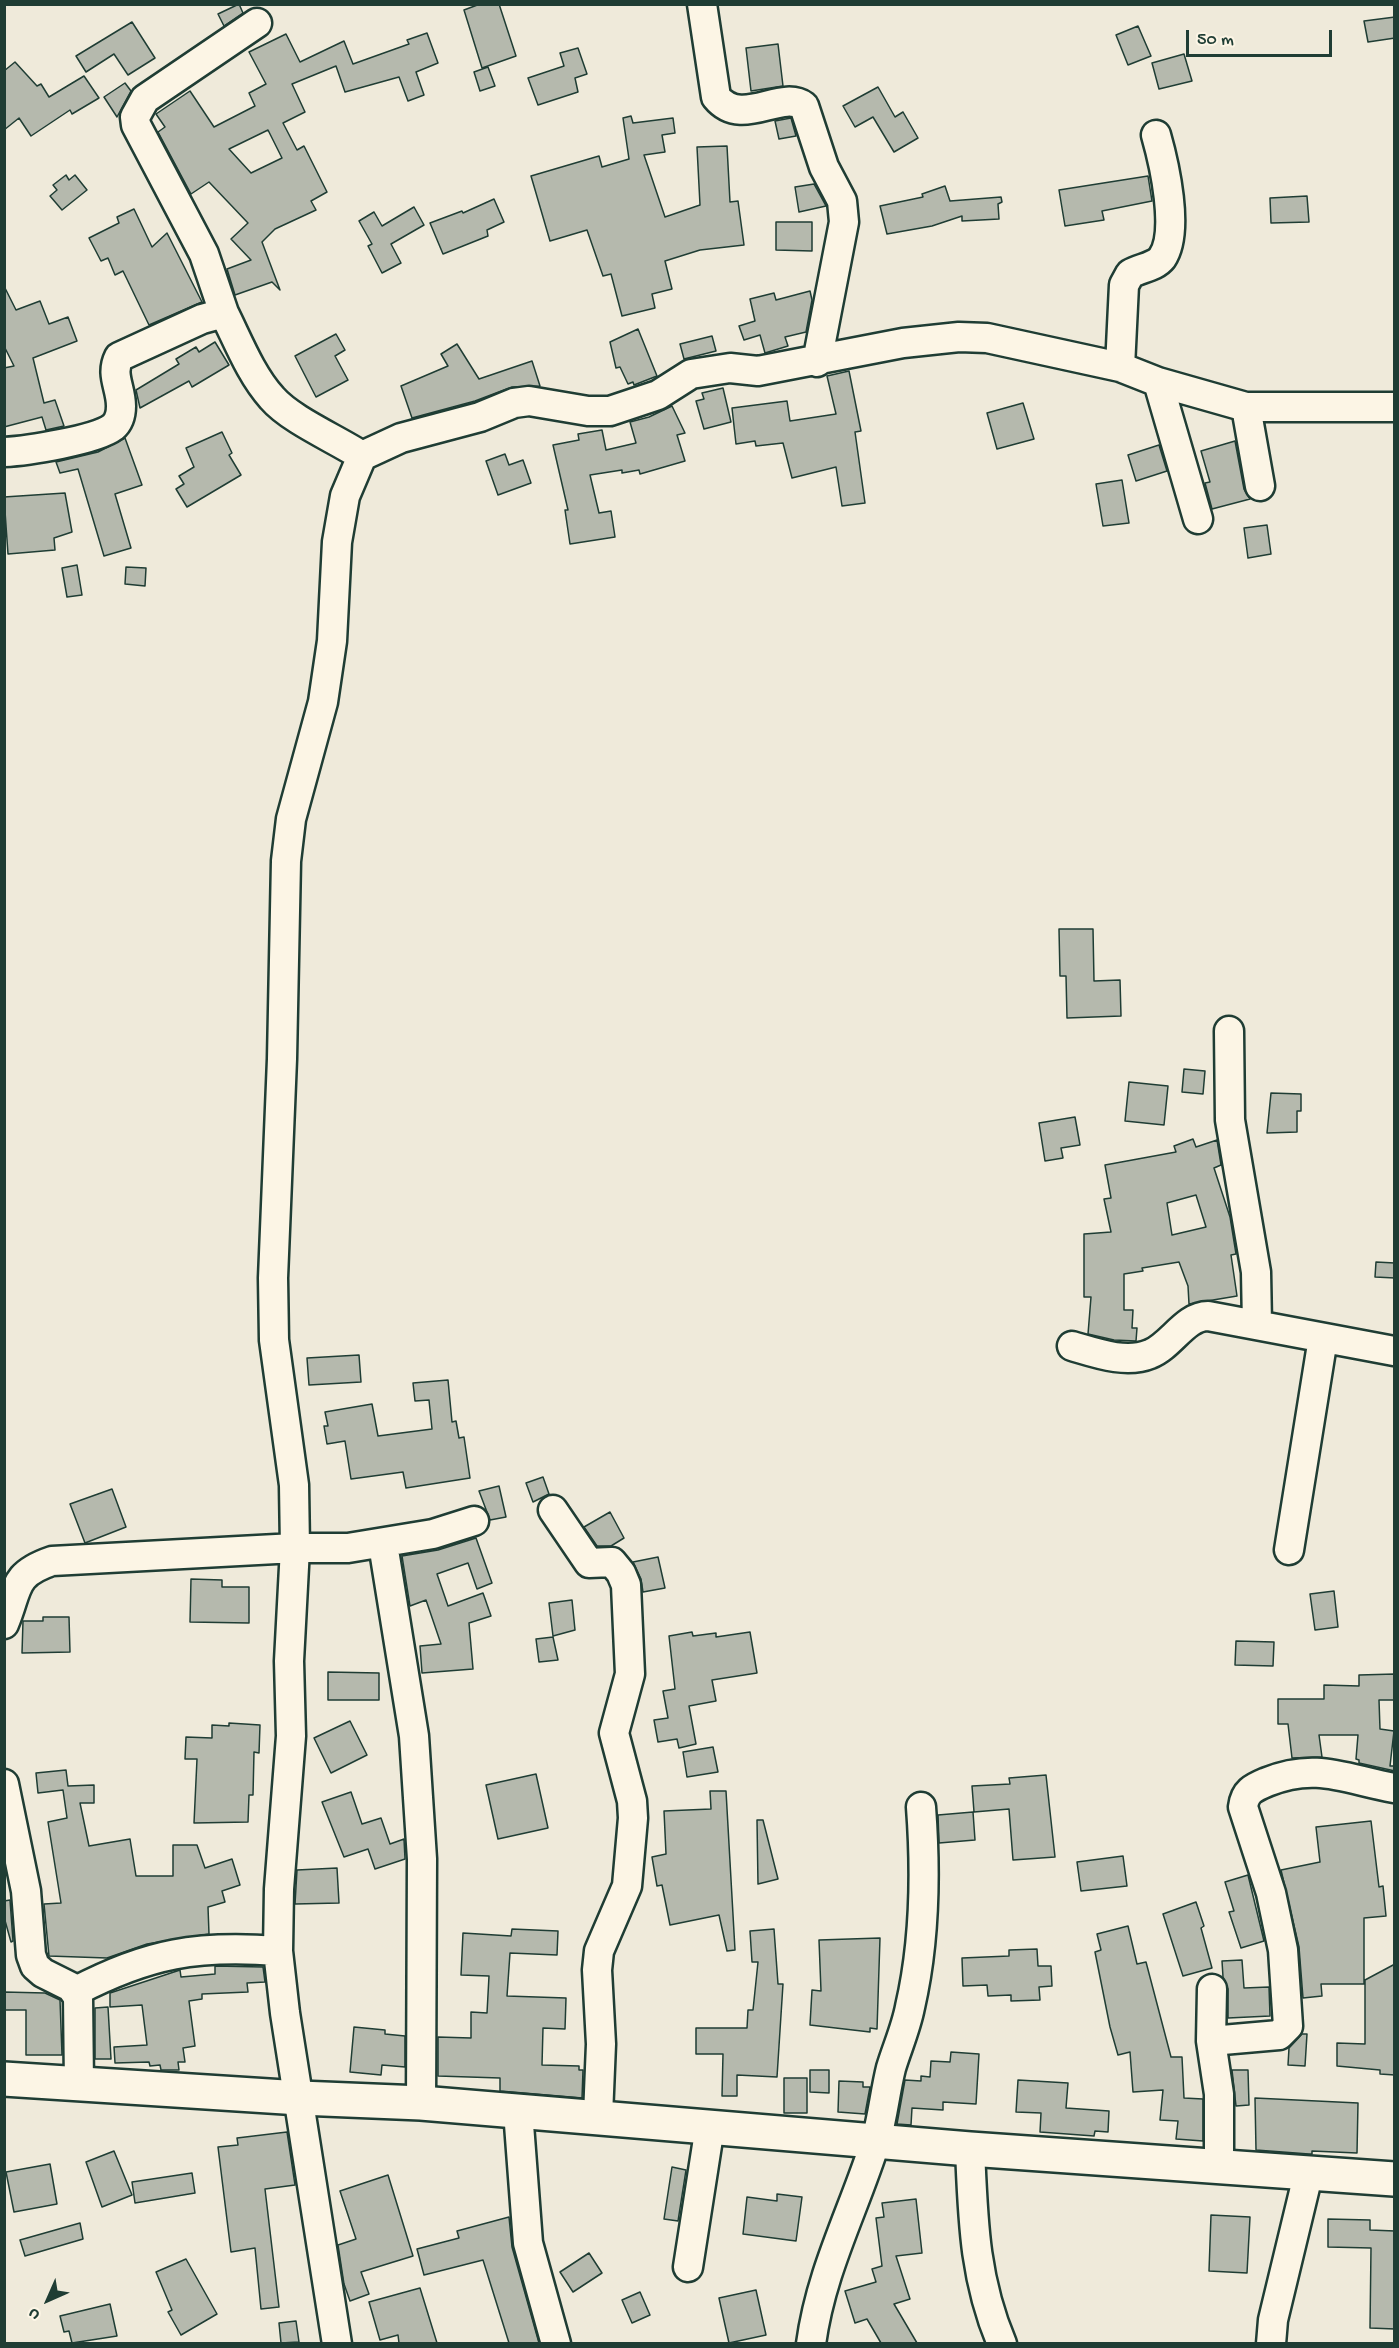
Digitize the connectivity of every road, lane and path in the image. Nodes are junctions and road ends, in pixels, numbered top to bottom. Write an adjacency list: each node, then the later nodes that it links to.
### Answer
1 (702, 4): 5 (street)
2 (257, 23): 4 (street)
3 (1156, 135): 6 (street)
4 (224, 313): 10 (street); 11 (street)
5 (817, 362): 6 (street); 11 (street)
6 (1120, 367): 7 (street)
7 (1158, 381): 8 (street); 13 (street)
8 (1246, 407): 9 (street); 12 (street)
9 (1395, 407)
10 (4, 452)
11 (362, 456): 22 (street)
12 (1260, 486)
13 (1198, 519)
14 (1229, 1030): 15 (street)
15 (1257, 1324): 16 (street); 17 (street)
16 (1323, 1338): 18 (street); 23 (street)
17 (1072, 1346)
18 (1395, 1351)
19 (553, 1510): 37 (street)
20 (474, 1521): 21 (street)
21 (382, 1544): 22 (street); 35 (street)
22 (295, 1548): 24 (street); 28 (street)
23 (1289, 1550)
24 (4, 1624)
25 (4, 1784): 30 (street)
26 (1395, 1788): 31 (street)
27 (921, 1808): 39 (street)
28 (278, 1951): 30 (street); 34 (street)
29 (1212, 1989): 31 (street)
30 (76, 1991): 33 (street)
31 (1211, 2041): 41 (street)
32 (4, 2079): 33 (highway)
33 (79, 2084): 34 (highway)
34 (300, 2098): 35 (highway); 45 (street)
35 (421, 2103): 36 (highway)
36 (518, 2111): 37 (highway); 46 (street)
37 (598, 2116): 38 (highway)
38 (710, 2126): 39 (highway); 44 (street)
39 (876, 2139): 40 (highway); 47 (street)
40 (970, 2149): 41 (highway); 48 (street)
41 (1219, 2165): 42 (highway)
42 (1308, 2175): 43 (highway); 49 (street)
43 (1395, 2180)
44 (688, 2267)
45 (337, 2343)
46 (556, 2343)
47 (811, 2343)
48 (1002, 2343)
49 (1271, 2343)

